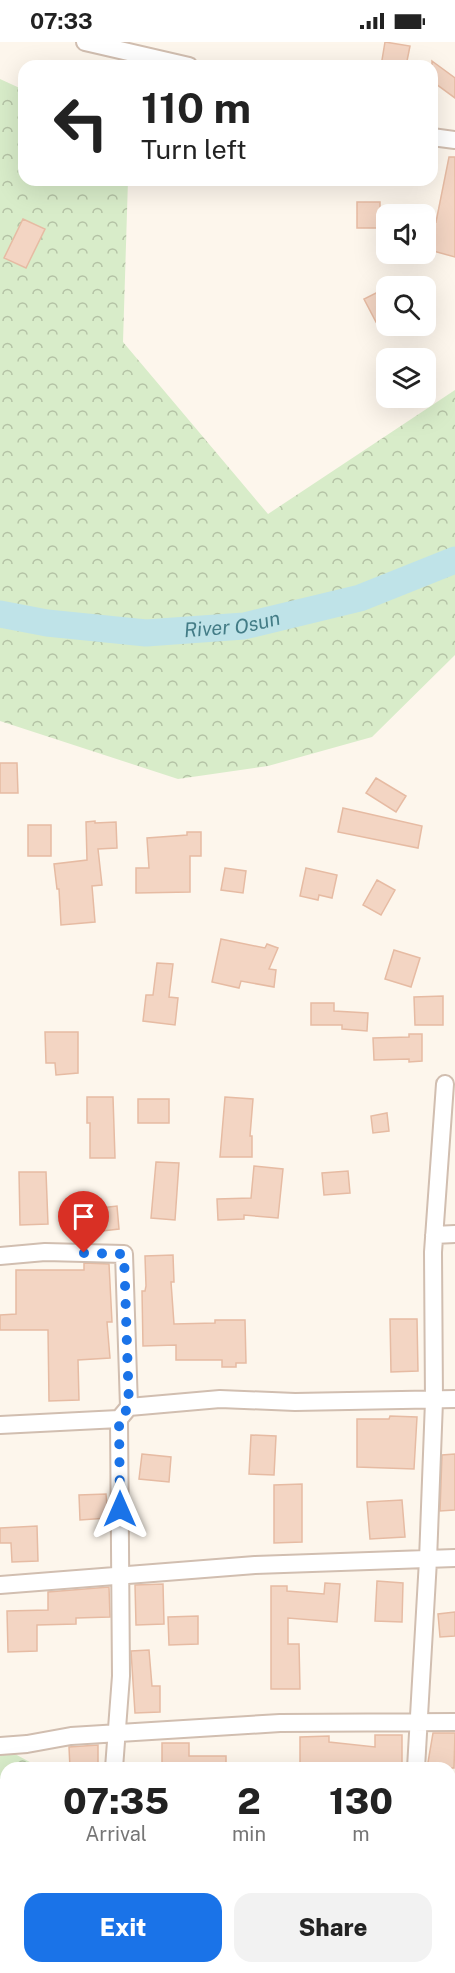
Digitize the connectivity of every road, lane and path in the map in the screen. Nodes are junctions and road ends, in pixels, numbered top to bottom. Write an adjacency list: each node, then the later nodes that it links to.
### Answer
1 (84, 42): 2 (street)
2 (165, 60)
3 (438, 138): 4 (street)
4 (455, 140)
5 (445, 1084): 7 (street)
6 (455, 1234): 7 (street)
7 (434, 1235): 10 (street)
8 (0, 1256): 11 (street)
9 (455, 1400): 10 (street)
10 (434, 1401): 11 (street); 14 (street)
11 (124, 1413): 12 (street); 15 (street)
12 (0, 1425)
13 (455, 1558): 14 (street)
14 (428, 1560): 15 (street); 18 (street)
15 (120, 1576): 16 (street); 19 (street)
16 (0, 1585)
17 (455, 1722): 18 (street)
18 (418, 1723): 19 (street); 22 (street)
19 (118, 1732): 20 (street); 21 (street)
20 (0, 1746)
21 (115, 1762)
22 (416, 1762)

